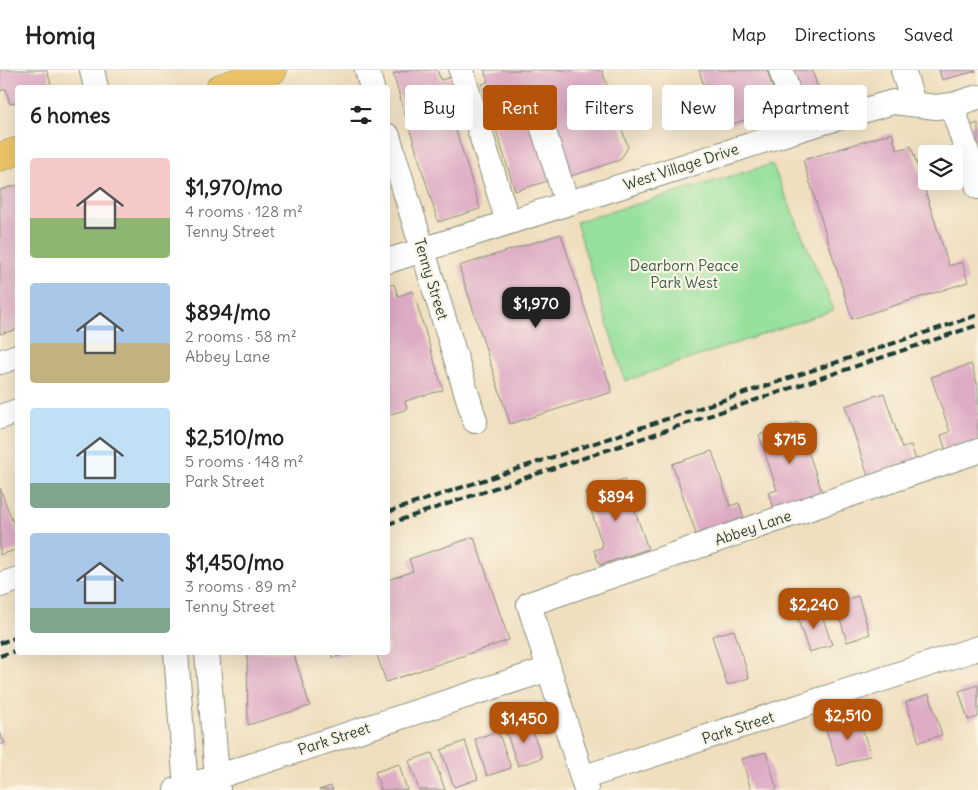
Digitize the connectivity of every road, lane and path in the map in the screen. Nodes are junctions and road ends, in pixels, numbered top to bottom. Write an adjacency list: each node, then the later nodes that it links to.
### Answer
1 (92, 70): 7 (street)
2 (273, 70): 8 (main road)
3 (367, 70): 9 (street)
4 (461, 70): 22 (street)
5 (781, 70): 10 (street)
6 (903, 70): 12 (street)
7 (95, 85)
8 (229, 85)
9 (371, 85)
10 (786, 85)
11 (978, 97): 13 (street, West Village Drive)
12 (913, 103): 13 (street, West Village Drive); 14 (street, West Village Drive)
13 (952, 105): 20 (street)
14 (867, 110)
15 (543, 130): 21 (street)
16 (797, 130): 21 (street, West Village Drive)
17 (390, 143): 23 (street, Tenny Street)
18 (15, 152): 19 (main road)
19 (0, 157)
20 (978, 187)
21 (567, 203): 22 (street, West Village Drive)
22 (508, 222): 23 (street, West Village Drive)
23 (423, 250): 24 (street, West Village Drive); 29 (street, Tenny Street)
24 (390, 260)
25 (15, 357): 26 (street)
26 (0, 362)
27 (15, 412): 28 (street)
28 (0, 417)
29 (474, 421)
30 (978, 452): 36 (street, Abbey Lane)
31 (15, 580): 32 (street)
32 (0, 585)
33 (978, 648): 38 (street, Park Street)
34 (176, 655): 39 (street)
35 (208, 655): 37 (street)
36 (549, 669): 37 (street, Park Street); 38 (street)
37 (217, 784): 39 (street, Park Street)
38 (584, 784)
39 (182, 789)

